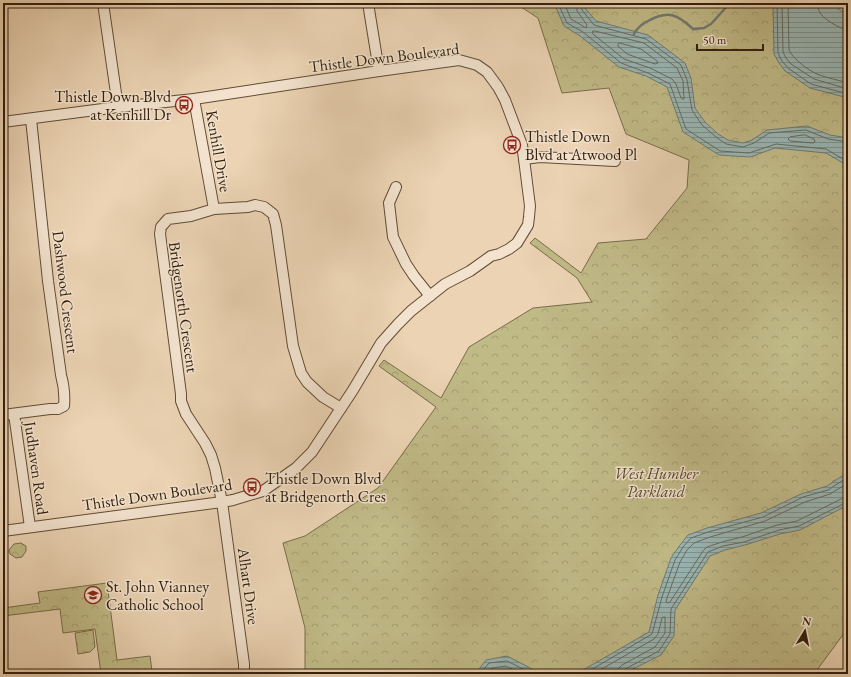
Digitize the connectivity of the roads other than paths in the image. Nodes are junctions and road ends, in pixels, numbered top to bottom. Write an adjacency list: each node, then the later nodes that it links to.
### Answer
1 (103, 3): 5 (street)
2 (368, 3): 3 (street)
3 (379, 71): 4 (street, Thistle Down Boulevard); 8 (street, Thistle Down Boulevard)
4 (194, 99): 5 (street, Thistle Down Boulevard); 11 (street, Kenhill Drive)
5 (118, 107): 6 (street, Thistle Down Boulevard)
6 (31, 119): 7 (street, Thistle Down Boulevard); 14 (street, Dashwood Crescent)
7 (3, 122)
8 (524, 159): 9 (street); 12 (street, Thistle Down Boulevard)
9 (616, 161)
10 (396, 187): 12 (street)
11 (214, 209): 13 (street, Bridgenorth Crescent); 16 (street, Bridgenorth Crescent)
12 (430, 296): 13 (street, Thistle Down Boulevard)
13 (341, 408): 16 (street, Thistle Down Boulevard)
14 (14, 414): 15 (street, Dashwood Crescent); 17 (street, Judhaven Road)
15 (3, 415)
16 (222, 502): 17 (street, Thistle Down Boulevard); 19 (street, Alhart Drive)
17 (30, 527): 18 (street, Thistle Down Boulevard)
18 (3, 531)
19 (244, 674)

